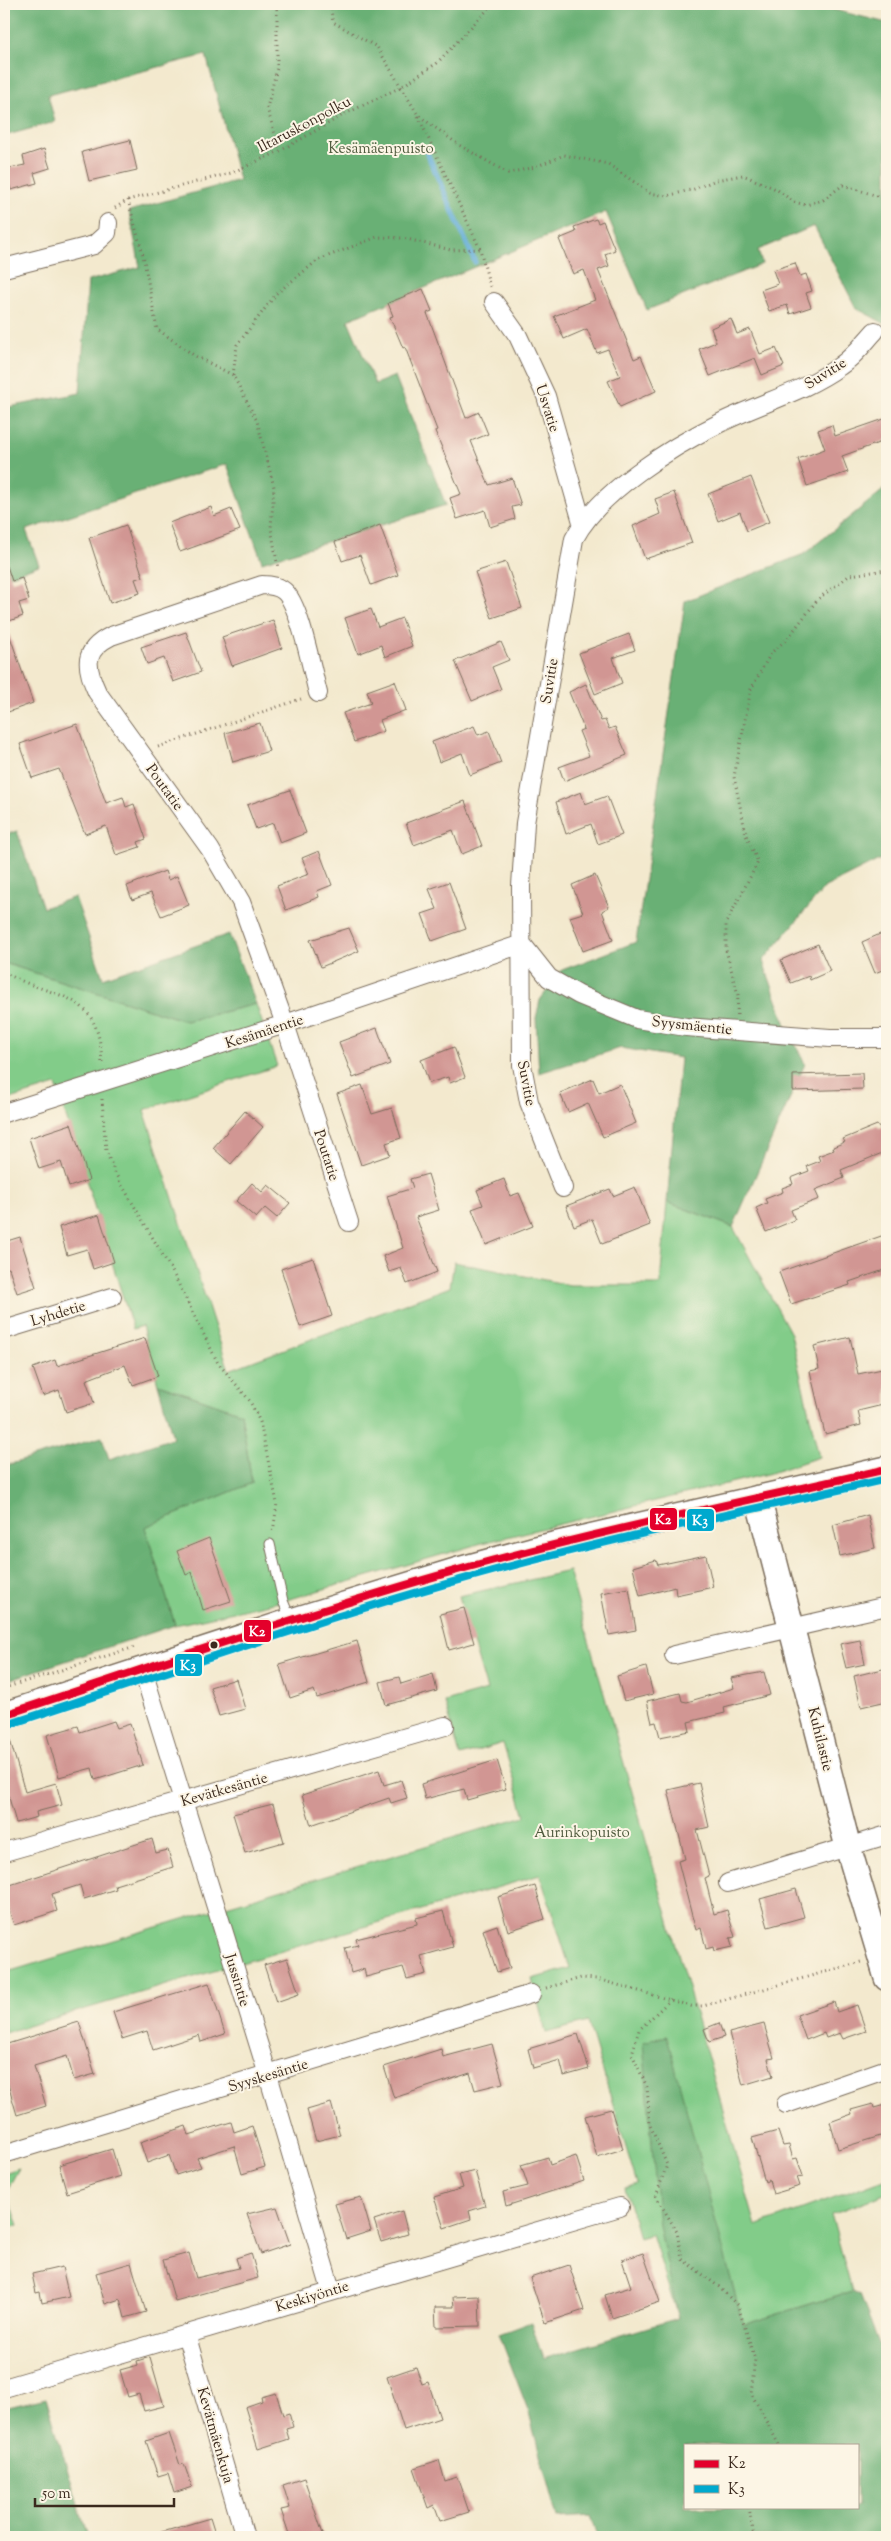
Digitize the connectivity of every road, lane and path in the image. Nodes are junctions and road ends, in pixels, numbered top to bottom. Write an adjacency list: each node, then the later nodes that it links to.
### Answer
1 (277, 4): 6 (path)
2 (330, 4): 4 (path)
3 (493, 4): 4 (path, Iltaruskonpolku)
4 (401, 87): 5 (path); 6 (path, Iltaruskonpolku)
5 (418, 115): 7 (path); 10 (path)
6 (280, 151): 8 (path, Iltaruskonpolku)
7 (887, 199)
8 (128, 200): 9 (path, Iltaruskonpolku); 14 (path)
9 (108, 223): 11 (street)
10 (480, 249): 12 (path); 14 (path)
11 (4, 268)
12 (494, 302): 15 (street, Usvatie)
13 (875, 331): 15 (street, Suvitie)
14 (233, 375): 16 (path)
15 (582, 522): 20 (street, Suvitie)
16 (278, 568)
17 (887, 570): 23 (path)
18 (318, 693): 19 (path); 19 (street, Poutatie)
19 (141, 753): 22 (street, Poutatie)
20 (522, 944): 22 (street, Kesämäentie); 23 (street, Syysmäentie); 27 (street, Suvitie)
21 (4, 972): 25 (path)
22 (285, 1024): 25 (street, Kesämäentie); 28 (street, Poutatie)
23 (736, 1030): 24 (street, Syysmäentie)
24 (887, 1038)
25 (102, 1083): 26 (street, Kesämäentie); 33 (path)
26 (4, 1113)
27 (562, 1188)
28 (349, 1222)
29 (112, 1297): 30 (street, Lyhdetie)
30 (4, 1330)
31 (887, 1469): 32 (street)
32 (758, 1498): 35 (street); 36 (street, Kuhilastie)
33 (270, 1544): 35 (lane)
34 (887, 1606): 36 (street)
35 (292, 1620): 38 (street)
36 (792, 1628): 37 (street); 43 (street, Kuhilastie)
37 (674, 1655)
38 (144, 1671): 39 (street); 41 (street, Jussintie)
39 (4, 1715)
40 (445, 1726): 41 (street, Kevätkesäntie)
41 (184, 1801): 44 (street, Kevätkesäntie); 50 (street, Jussintie)
42 (887, 1835): 43 (street)
43 (848, 1847): 45 (street); 46 (street, Kuhilastie)
44 (4, 1852)
45 (728, 1884)
46 (883, 1968): 48 (path)
47 (531, 1994): 48 (path); 50 (street, Syyskesäntie)
48 (671, 1999): 57 (path)
49 (887, 2069): 51 (street)
50 (268, 2075): 52 (street, Syyskesäntie); 54 (street, Jussintie)
51 (786, 2104)
52 (4, 2154)
53 (620, 2207): 54 (street, Keskiyöntie)
54 (331, 2290): 55 (street, Keskiyöntie)
55 (186, 2334): 56 (street, Keskiyöntie); 59 (street, Kevätmäenkuja)
56 (4, 2388)
57 (778, 2444)
58 (750, 2508): 60 (path)
59 (245, 2537)
60 (757, 2537)

